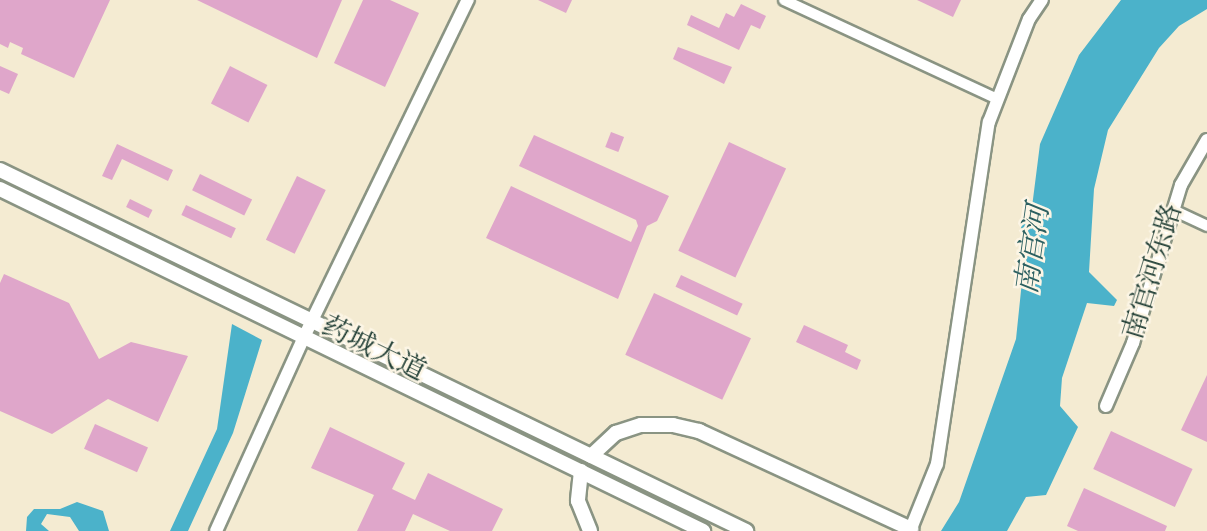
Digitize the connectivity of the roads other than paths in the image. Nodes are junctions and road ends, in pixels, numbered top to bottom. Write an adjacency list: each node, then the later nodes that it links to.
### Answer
1 (468, 0): 10 (street)
2 (784, 0): 4 (street)
3 (1042, 0): 4 (street)
4 (997, 99): 15 (street)
5 (1207, 140): 8 (street, 南官河东路)
6 (0, 170): 10 (main road, 药城大道)
7 (0, 189): 11 (main road, 药城大道)
8 (1173, 210): 9 (street); 12 (street, 南官河东路)
9 (1207, 226)
10 (314, 321): 11 (street); 13 (main road, 药城大道)
11 (305, 335): 14 (main road, 药城大道); 16 (street)
12 (1106, 406)
13 (591, 456): 15 (main road); 19 (main road, 药城大道)
14 (581, 471): 17 (main road); 18 (main road, 药城大道)
15 (910, 530)
16 (216, 531)
17 (590, 531)
18 (703, 531)
19 (746, 531)

